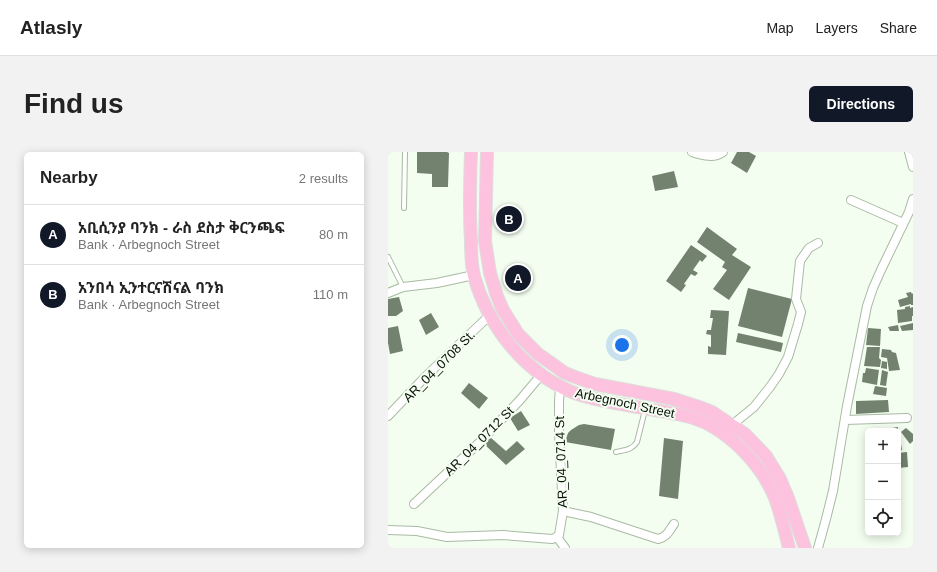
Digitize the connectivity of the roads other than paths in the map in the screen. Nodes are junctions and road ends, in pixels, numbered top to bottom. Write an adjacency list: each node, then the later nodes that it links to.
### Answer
1 (405, 152): 10 (lane)
2 (471, 152): 14 (main road, Arbegnoch Street)
3 (487, 152): 24 (main road, Arbegnoch Street)
4 (692, 152): 5 (street)
5 (723, 152)
6 (909, 152): 7 (street)
7 (913, 166)
8 (913, 199): 11 (street)
9 (851, 200): 11 (street)
10 (404, 208)
11 (903, 223): 23 (street)
12 (818, 243): 24 (street)
13 (388, 257): 15 (lane)
14 (474, 275): 15 (street); 17 (main road, Arbegnoch Street)
15 (403, 287): 16 (street)
16 (388, 293)
17 (490, 315): 18 (main road, Arbegnoch Street); 21 (street, AR_04_0708 St.)
18 (541, 375): 19 (main road, Arbegnoch Street); 26 (street, AR_04_0712 St)
19 (560, 387): 20 (main road, Arbegnoch Street); 27 (street, AR_04_0714 St)
20 (646, 409): 25 (lane); 32 (main road, Arbegnoch Street)
21 (388, 416)
22 (907, 418): 23 (street)
23 (845, 420): 34 (street)
24 (732, 425): 33 (main road, Arbegnoch Street)
25 (616, 452)
26 (414, 504)
27 (562, 511): 28 (street); 30 (street, AR_04_0714 St)
28 (674, 524)
29 (388, 530): 30 (street)
30 (555, 538): 31 (street)
31 (565, 548)
32 (788, 548)
33 (805, 548)
34 (818, 548)

